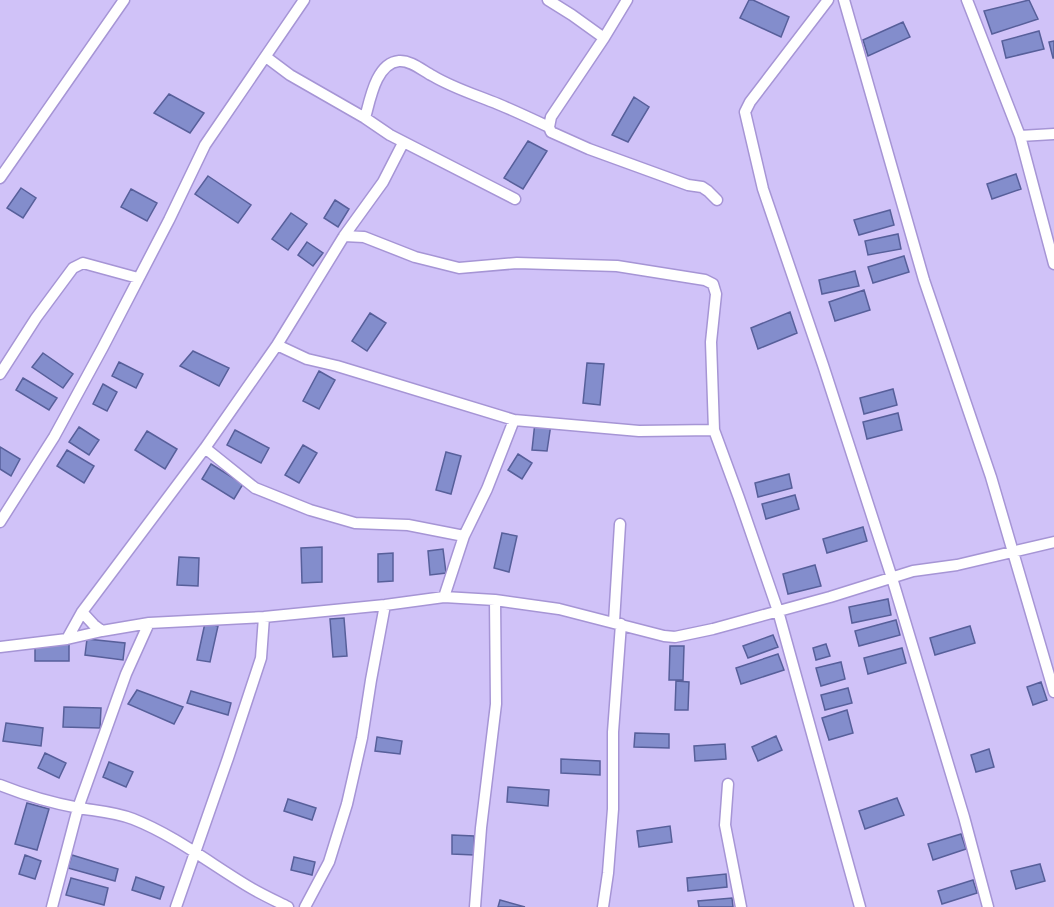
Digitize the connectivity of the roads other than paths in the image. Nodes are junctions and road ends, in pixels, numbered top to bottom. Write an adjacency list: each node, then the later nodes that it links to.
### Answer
1 (124, 0): 15 (street)
2 (304, 0): 9 (street)
3 (548, 0): 8 (street)
4 (627, 0): 8 (street)
5 (828, 0): 33 (street)
6 (844, 0): 32 (street)
7 (967, 0): 13 (street)
8 (604, 38): 11 (street)
9 (266, 57): 10 (street); 22 (street)
10 (365, 118): 11 (street); 14 (street)
11 (549, 126): 17 (street)
12 (1054, 134): 13 (street)
13 (1020, 136): 21 (street)
14 (404, 143): 16 (street); 18 (street)
15 (0, 178)
16 (515, 199)
17 (717, 200)
18 (355, 222): 19 (street); 20 (street)
19 (344, 236): 20 (street); 23 (street)
20 (364, 237): 26 (street)
21 (1054, 264)
22 (138, 278): 24 (street); 28 (street)
23 (277, 345): 25 (street); 27 (street)
24 (0, 374)
25 (514, 420): 26 (street); 30 (street)
26 (714, 430): 37 (street)
27 (205, 447): 30 (street); 38 (street)
28 (0, 522)
29 (620, 524): 41 (street)
30 (464, 536): 34 (street)
31 (1054, 542): 32 (street)
32 (1014, 552): 33 (street); 45 (street)
33 (892, 578): 37 (street); 58 (street)
34 (444, 597): 35 (street); 36 (street)
35 (495, 600): 41 (street); 54 (street)
36 (385, 605): 39 (street); 53 (street)
37 (778, 611): 41 (street); 57 (street)
38 (82, 612): 42 (street); 43 (street)
39 (264, 617): 40 (street); 49 (street)
40 (149, 623): 42 (street); 48 (street)
41 (617, 623): 55 (street)
42 (102, 631): 43 (street)
43 (67, 639): 44 (street)
44 (0, 647)
45 (1054, 692)
46 (0, 784): 48 (street)
47 (728, 784): 56 (street)
48 (78, 808): 49 (street); 50 (street)
49 (194, 851): 51 (street); 52 (street)
50 (52, 907)
51 (176, 907)
52 (288, 907)
53 (305, 907)
54 (475, 907)
55 (603, 907)
56 (741, 907)
57 (860, 907)
58 (988, 907)

